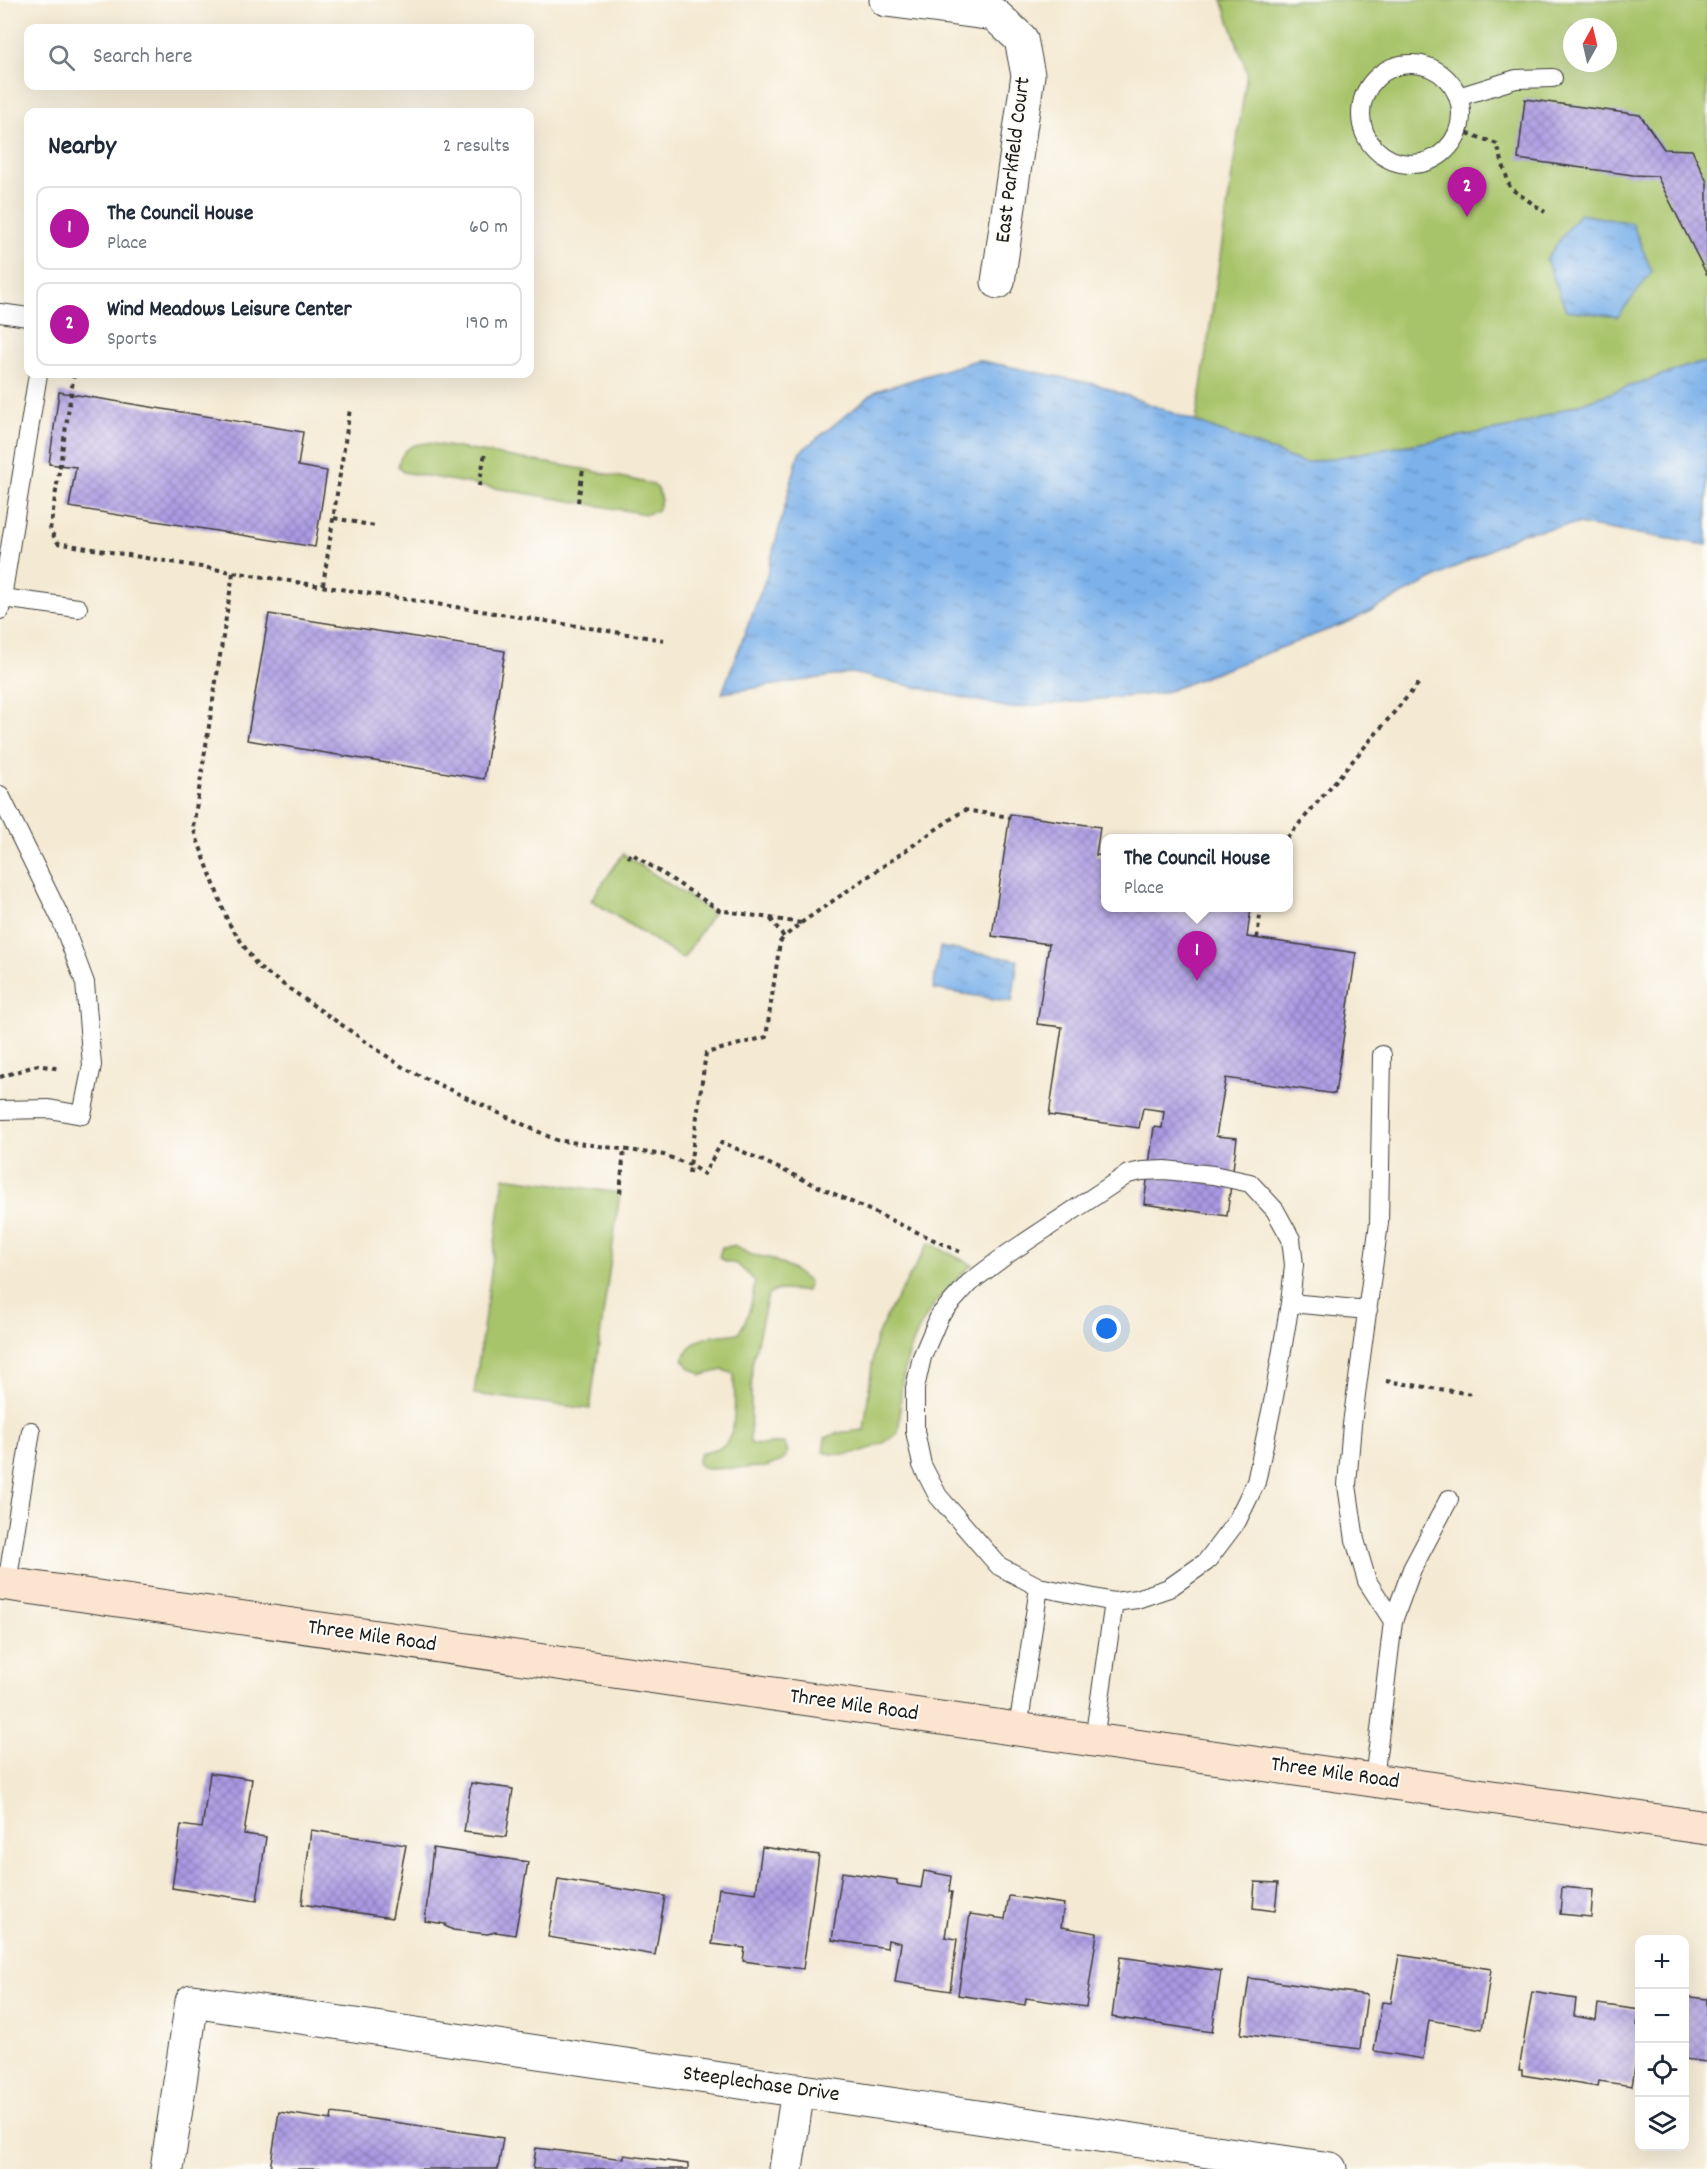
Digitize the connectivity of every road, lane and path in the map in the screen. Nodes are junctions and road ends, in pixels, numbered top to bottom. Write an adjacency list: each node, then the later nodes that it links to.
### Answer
1 (886, 0): 6 (street, East Parkfield Court)
2 (1553, 78): 3 (lane)
3 (1458, 97): 4 (lane); 4 (lane)
4 (1459, 130): 5 (path)
5 (1545, 212)
6 (999, 282)
7 (0, 313): 8 (lane)
8 (24, 316)
9 (37, 378): 20 (lane)
10 (73, 378): 18 (path)
11 (350, 409): 16 (path)
12 (485, 453): 14 (path)
13 (583, 469): 15 (path)
14 (479, 486)
15 (578, 502)
16 (334, 518): 17 (path); 19 (path)
17 (375, 526)
18 (233, 573): 19 (path); 37 (path)
19 (323, 585): 22 (path)
20 (1, 604): 21 (lane)
21 (78, 608)
22 (664, 640)
23 (1419, 683): 26 (path)
24 (0, 795): 34 (lane)
25 (1010, 817): 30 (path)
26 (1290, 834)
27 (628, 858): 29 (path)
28 (1260, 912): 32 (path)
29 (770, 918): 30 (path); 31 (path)
30 (801, 923): 31 (path)
31 (784, 937): 38 (path)
32 (1257, 938)
33 (1382, 1055): 42 (lane)
34 (90, 1075): 35 (path); 36 (lane)
35 (0, 1077)
36 (0, 1110)
37 (624, 1149): 38 (path); 40 (path)
38 (690, 1164): 39 (path)
39 (689, 1173)
40 (620, 1193)
41 (1290, 1303): 42 (lane); 48 (lane); 49 (lane)
42 (1368, 1310): 43 (lane)
43 (1359, 1376): 44 (path); 50 (lane)
44 (1472, 1394)
45 (31, 1431): 47 (lane)
46 (1449, 1498): 50 (lane)
47 (4, 1584): 51 (street, Three Mile Road)
48 (1039, 1587): 49 (lane); 51 (lane)
49 (1114, 1602): 52 (lane)
50 (1393, 1621): 53 (lane)
51 (1018, 1729): 52 (street, Three Mile Road)
52 (1094, 1740): 53 (street, Three Mile Road)
53 (1374, 1780): 54 (street, Three Mile Road)
54 (1707, 1828)
55 (798, 2090): 56 (street, Steeplechase Drive); 57 (street); 58 (street, Steeplechase Drive)
56 (166, 2169)
57 (786, 2169)
58 (1330, 2169)

